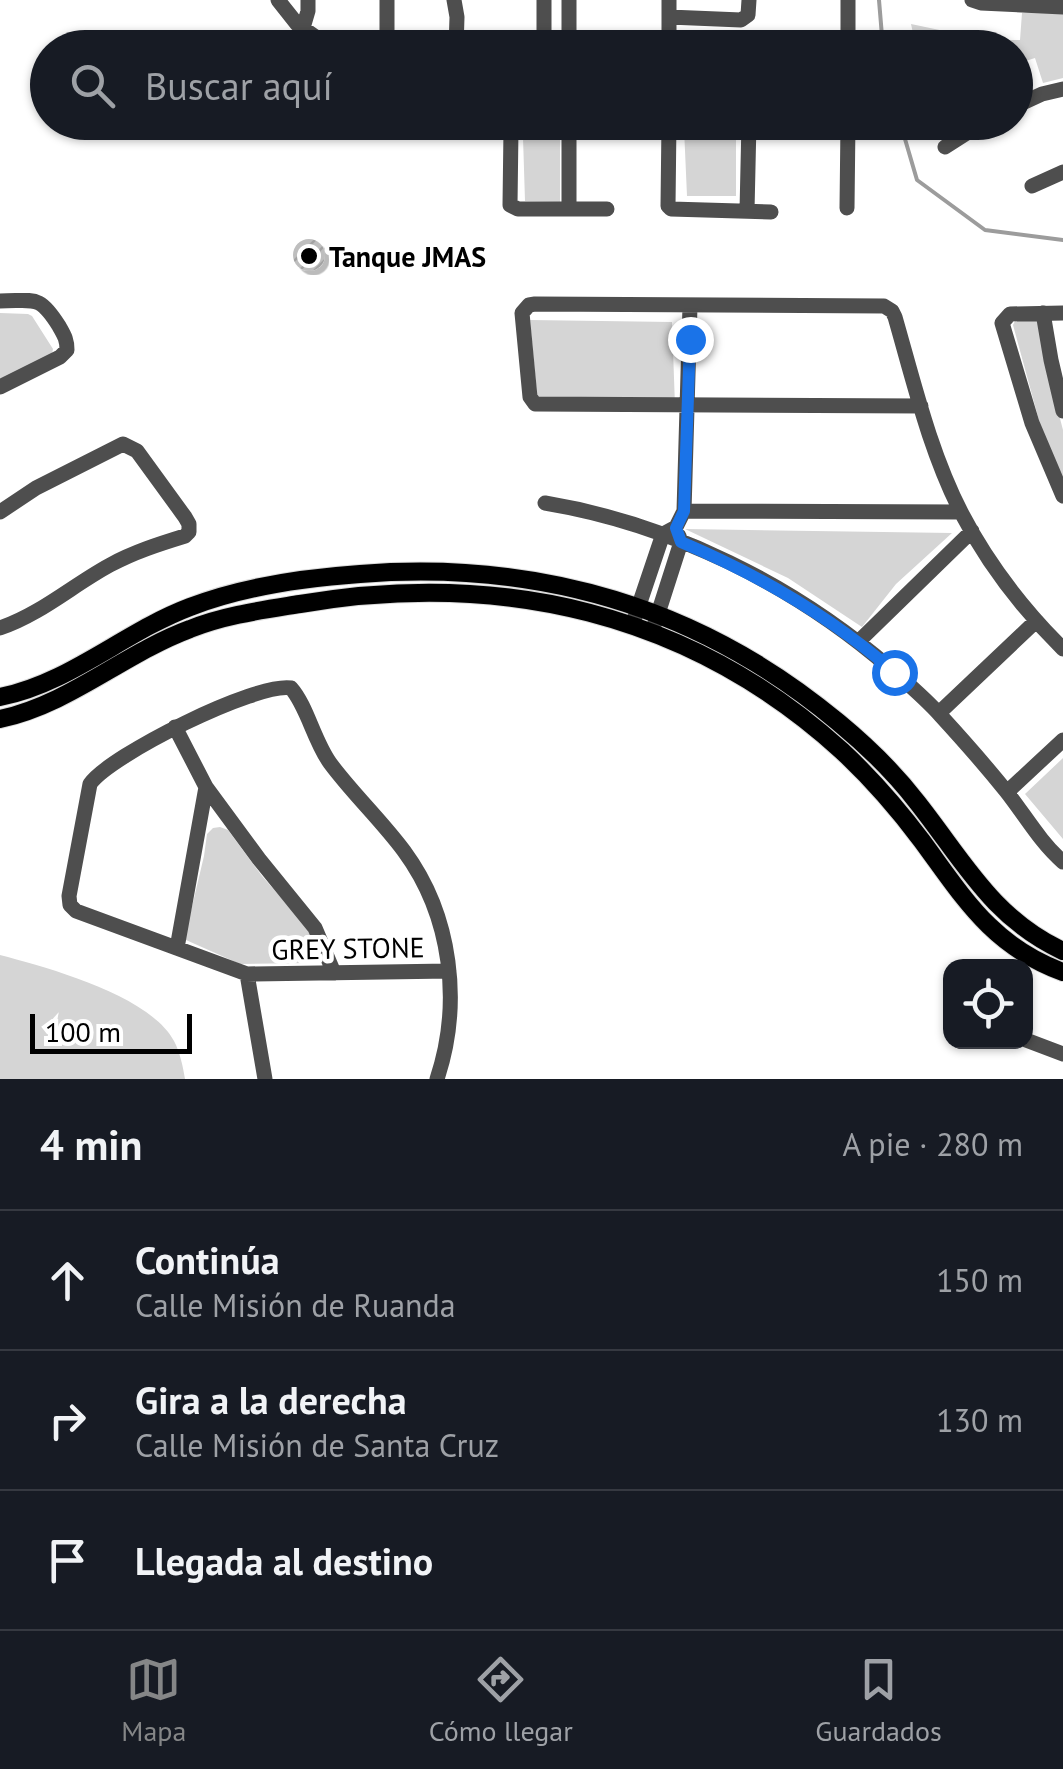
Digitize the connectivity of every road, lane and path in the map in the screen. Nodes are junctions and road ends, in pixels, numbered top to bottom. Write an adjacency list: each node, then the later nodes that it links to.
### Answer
1 (278, 0): 13 (street)
2 (308, 0): 13 (street)
3 (386, 0): 15 (street)
4 (454, 0): 16 (street)
5 (544, 0): 17 (street)
6 (569, 0): 18 (street)
7 (669, 0): 12 (street)
8 (749, 0): 12 (street)
9 (848, 0): 20 (street)
10 (972, 0): 11 (street)
11 (1050, 4)
12 (669, 17): 19 (street)
13 (303, 28): 14 (street)
14 (306, 30)
15 (387, 30)
16 (457, 30)
17 (544, 30)
18 (569, 30)
19 (669, 30)
20 (848, 30)
21 (1063, 89): 22 (street)
22 (1033, 98)
23 (511, 140): 33 (street)
24 (569, 140): 33 (street)
25 (669, 140): 35 (street)
26 (748, 140): 35 (street)
27 (848, 140): 32 (street)
28 (956, 140): 29 (street)
29 (945, 147)
30 (1063, 172): 31 (street)
31 (1032, 186)
32 (847, 208)
33 (569, 209): 34 (street)
34 (608, 209)
35 (747, 212): 36 (street)
36 (770, 212)
37 (0, 301): 41 (street)
38 (690, 306): 42 (street); 42 (street); 43 (street)
39 (1043, 313): 40 (street); 44 (street); 45 (street)
40 (1063, 313)
41 (0, 387)
42 (689, 406): 43 (street); 47 (street)
43 (921, 406): 49 (street)
44 (1063, 411)
45 (1063, 496)
46 (545, 503): 51 (street)
47 (684, 511): 49 (street); 51 (street)
48 (0, 512): 57 (street)
49 (961, 512): 50 (street)
50 (972, 532): 55 (street); 58 (street)
51 (673, 534): 54 (street); 56 (street); 58 (street)
52 (376, 572): 53 (main road); 54 (main road); 60 (main road)
53 (338, 598): 54 (main road); 62 (main road)
54 (636, 616): 56 (main road)
55 (1036, 620): 59 (street); 61 (street)
56 (655, 623): 69 (main road); 71 (main road)
57 (0, 628)
58 (858, 642): 61 (street)
59 (1063, 649)
60 (0, 697)
61 (938, 713): 66 (street)
62 (0, 720)
63 (176, 727): 65 (street); 68 (street); 70 (street)
64 (1063, 740): 66 (street)
65 (206, 787): 68 (street); 72 (street)
66 (1007, 792): 67 (street)
67 (1063, 862)
68 (177, 948): 73 (street)
69 (1063, 951)
70 (449, 972): 72 (street, GREY STONE); 77 (street)
71 (1063, 972)
72 (334, 973): 73 (street, GREY STONE)
73 (246, 974): 76 (street)
74 (1033, 1043): 75 (street)
75 (1063, 1054)
76 (265, 1079)
77 (437, 1079)

